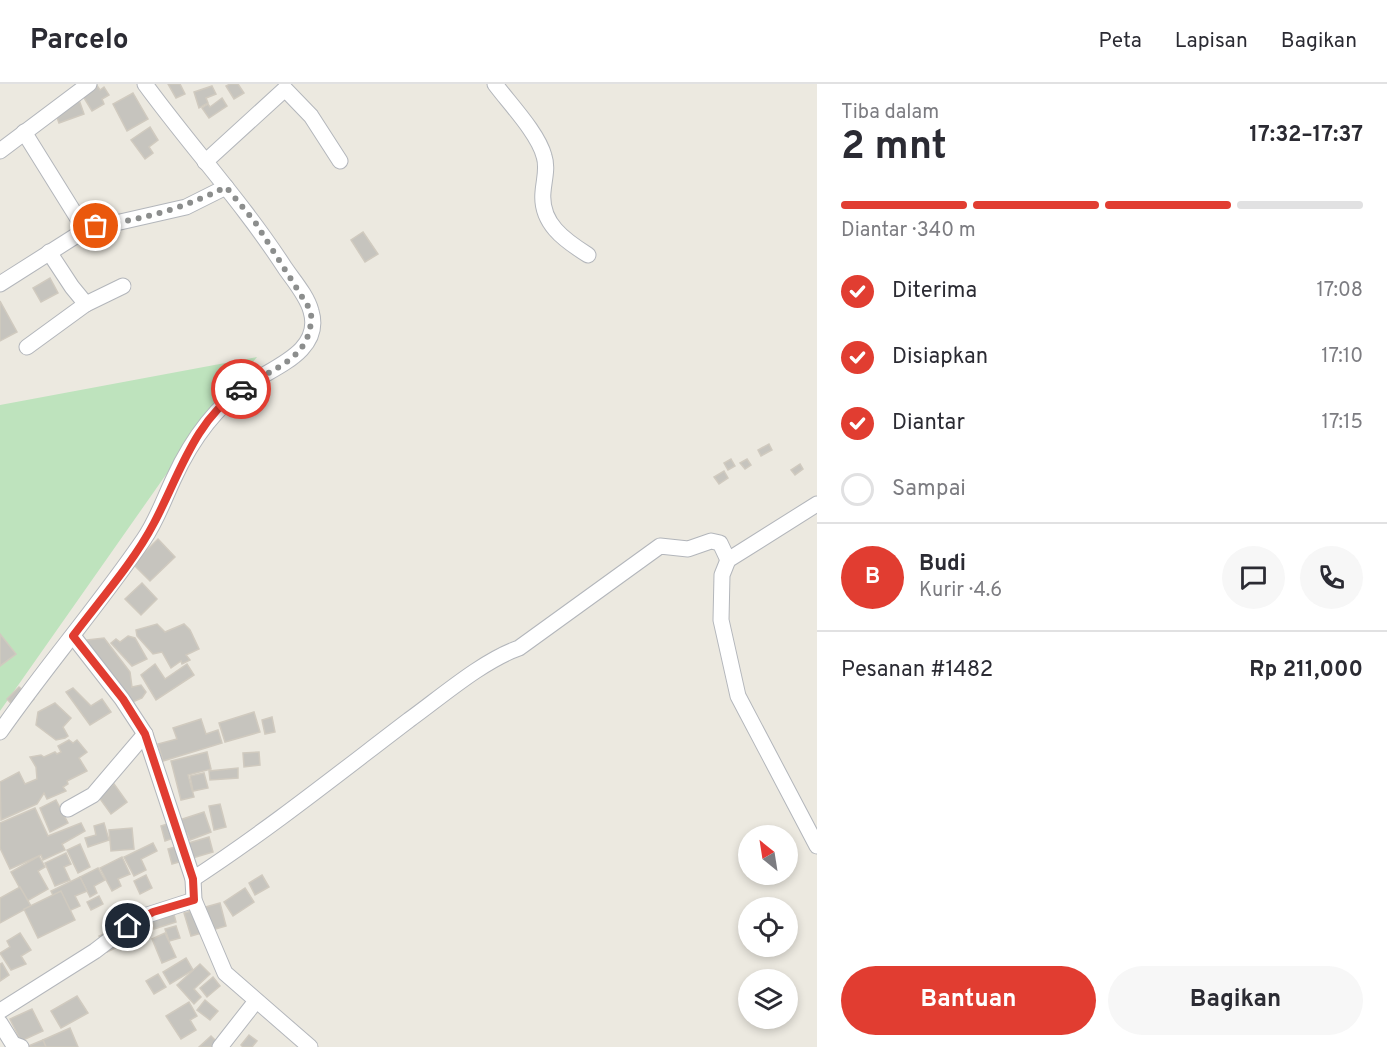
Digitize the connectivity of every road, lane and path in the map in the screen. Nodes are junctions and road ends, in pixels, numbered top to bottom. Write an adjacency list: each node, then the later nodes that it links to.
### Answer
1 (89, 84): 5 (street)
2 (146, 84): 8 (street)
3 (495, 84): 12 (street)
4 (289, 87): 7 (street); 8 (street)
5 (24, 132): 6 (street); 10 (street)
6 (0, 151)
7 (340, 161)
8 (205, 162): 9 (street)
9 (226, 187): 10 (street); 19 (street)
10 (85, 230): 11 (street)
11 (49, 252): 13 (street); 15 (street)
12 (588, 255)
13 (0, 284)
14 (123, 286): 15 (street)
15 (86, 304): 16 (street)
16 (27, 347)
17 (817, 504): 18 (street)
18 (728, 560): 23 (street); 24 (street)
19 (73, 636): 20 (street); 21 (street)
20 (0, 732)
21 (145, 734): 22 (street); 24 (street)
22 (68, 809)
23 (817, 846)
24 (193, 879): 25 (street)
25 (194, 900): 26 (street); 27 (street)
26 (256, 1001): 30 (street); 31 (street)
27 (0, 1011)
28 (0, 1023): 29 (street)
29 (21, 1047)
30 (220, 1047)
31 (310, 1047)

